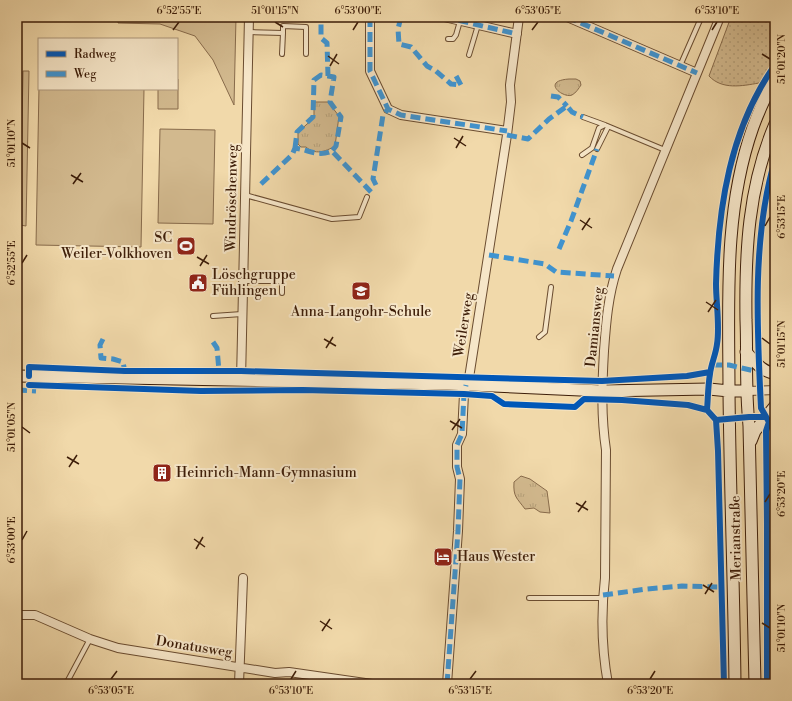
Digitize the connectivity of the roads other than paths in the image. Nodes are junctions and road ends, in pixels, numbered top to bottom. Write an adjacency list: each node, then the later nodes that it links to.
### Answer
1 (249, 17): 11 (street, Windröschenweg)
2 (370, 17): 24 (street)
3 (444, 17): 8 (street)
4 (519, 17): 13 (street, Weilerweg)
5 (567, 17): 9 (street)
6 (720, 17): 19 (street, Damiansweg)
7 (701, 18): 18 (lane)
8 (460, 21): 10 (street); 14 (lane)
9 (585, 21): 18 (street)
10 (478, 22): 13 (street); 17 (lane)
11 (249, 32): 12 (lane); 28 (street, Windröschenweg)
12 (283, 33): 15 (lane); 16 (lane)
13 (517, 34): 24 (street, Weilerweg)
14 (448, 39)
15 (282, 54)
16 (306, 54)
17 (469, 55)
18 (680, 66): 19 (street)
19 (697, 73): 26 (street, Damiansweg)
20 (775, 80): 44 (street, Merianstraße)
21 (583, 117): 23 (lane)
22 (775, 124): 36 (street, Merianstraße)
23 (606, 126): 25 (lane); 26 (lane); 27 (lane)
24 (507, 131): 40 (street, Weilerweg)
25 (597, 149)
26 (666, 150): 42 (street, Damiansweg)
27 (582, 155)
28 (245, 194): 29 (lane); 30 (street, Windröschenweg)
29 (367, 198)
30 (243, 281): 32 (lane); 33 (street, Windröschenweg)
31 (551, 287): 35 (lane)
32 (282, 293)
33 (242, 314): 34 (lane); 39 (street, Windröschenweg)
34 (213, 316)
35 (539, 337)
36 (746, 352): 37 (street); 43 (street, Merianstraße)
37 (775, 373)
38 (17, 376): 39 (street)
39 (241, 380): 40 (street)
40 (466, 385): 42 (street); 56 (street, Weilerweg)
41 (775, 390): 43 (street)
42 (602, 391): 44 (street); 49 (street, Damiansweg)
43 (747, 391): 44 (street); 46 (street, Merianstraße)
44 (729, 392): 58 (street, Merianstraße)
45 (775, 406): 46 (street)
46 (749, 447): 59 (street, Merianstraße)
47 (244, 578): 52 (street)
48 (529, 598): 49 (lane)
49 (603, 598): 57 (street, Damiansweg)
50 (17, 615): 51 (street, Donatusweg)
51 (90, 639): 52 (street, Donatusweg); 53 (lane)
52 (239, 667): 54 (street); 55 (street, Donatusweg)
53 (66, 684)
54 (239, 684)
55 (372, 684)
56 (447, 684)
57 (608, 684)
58 (735, 684)
59 (755, 684)

